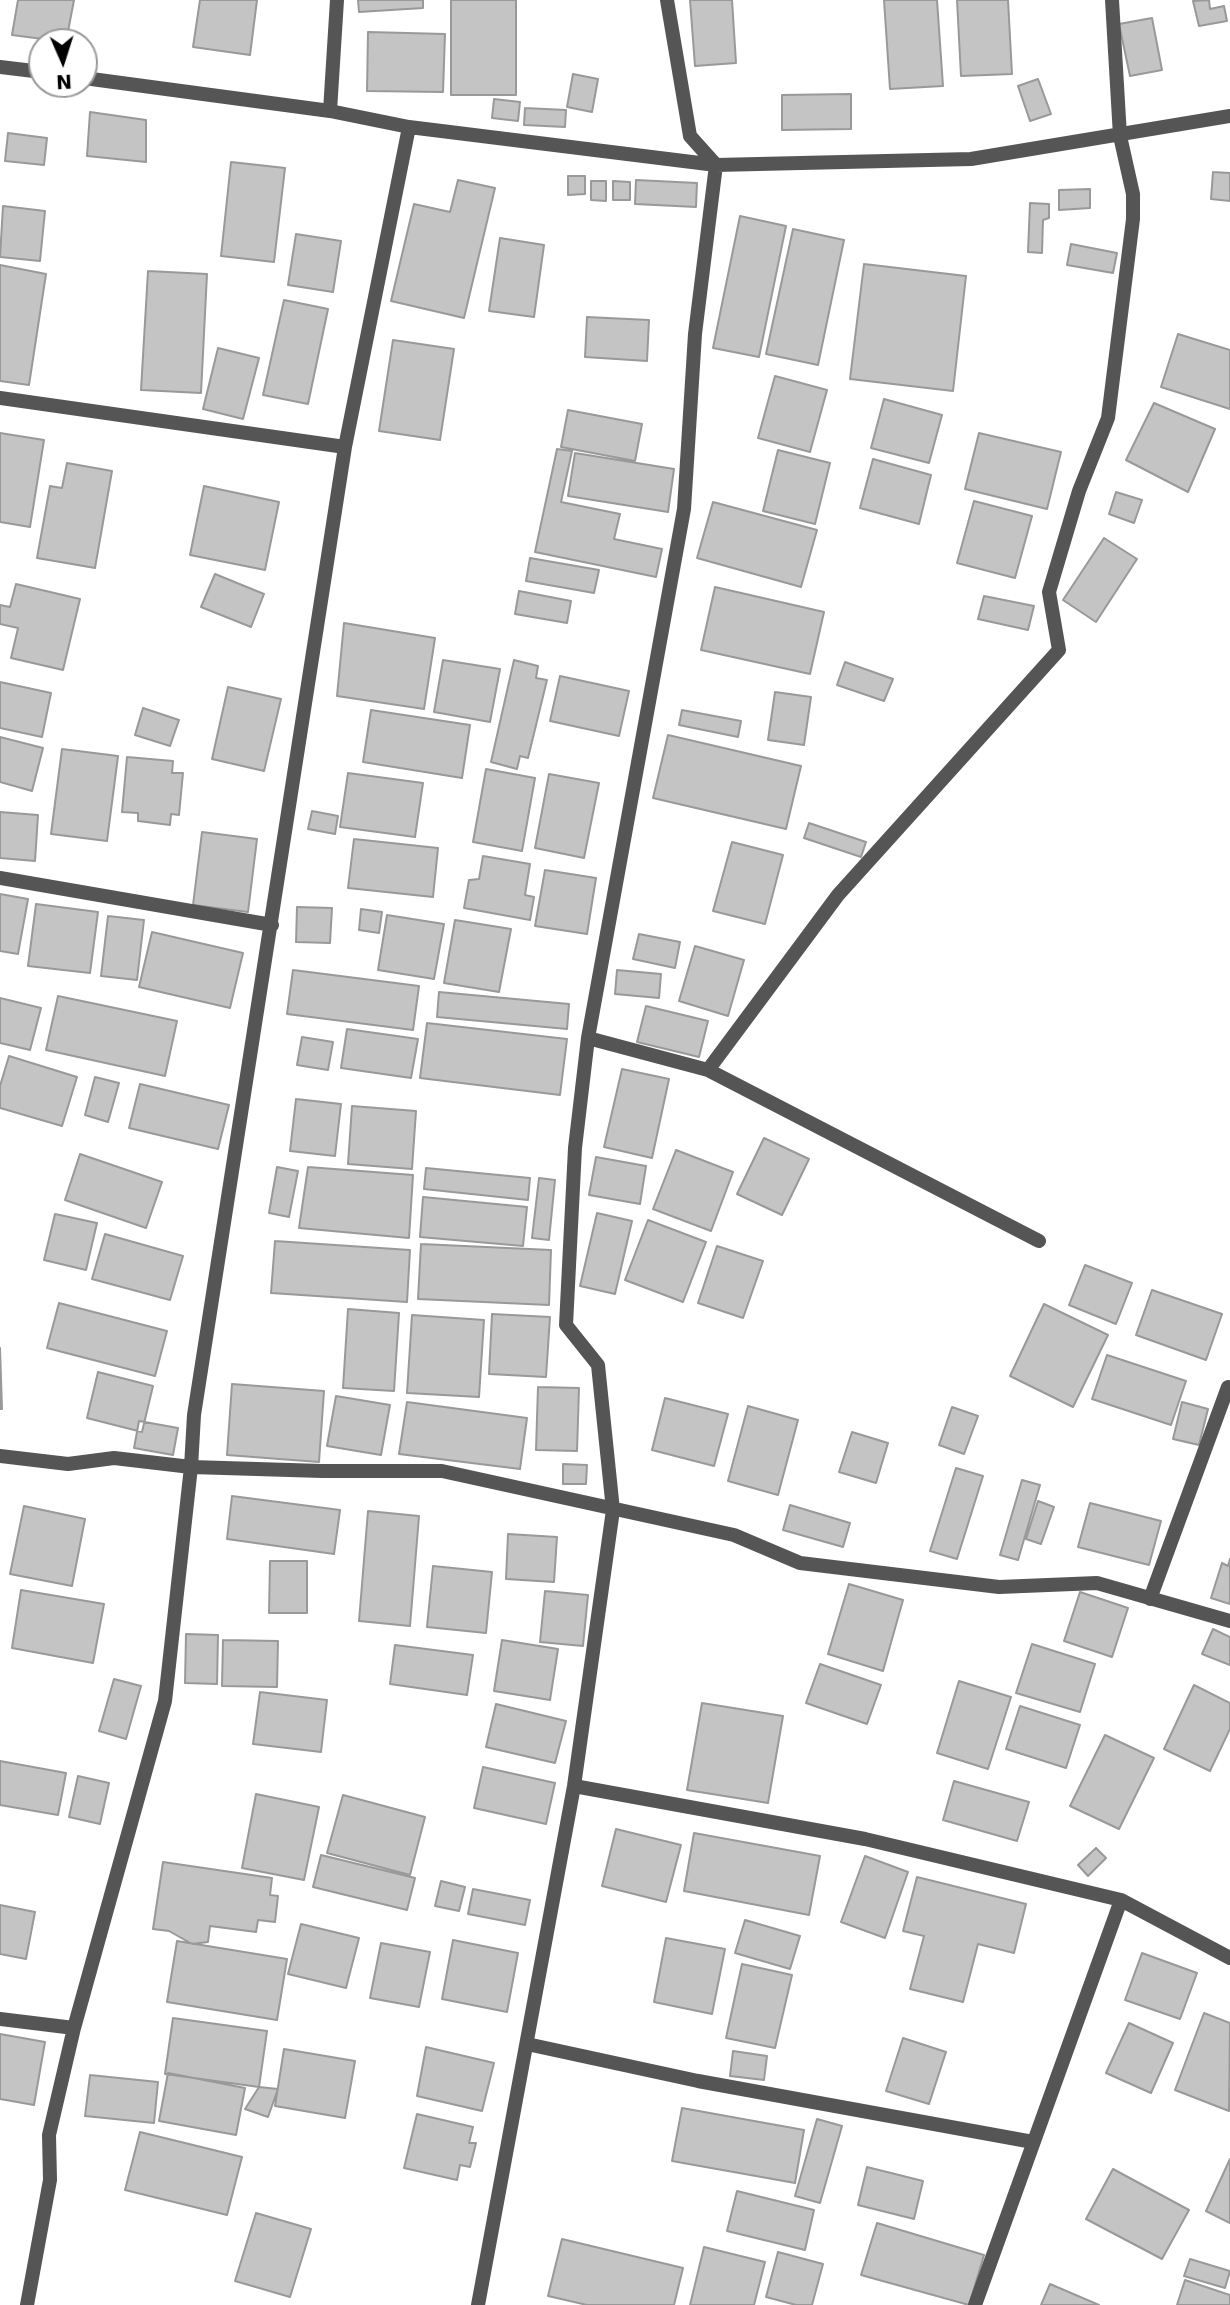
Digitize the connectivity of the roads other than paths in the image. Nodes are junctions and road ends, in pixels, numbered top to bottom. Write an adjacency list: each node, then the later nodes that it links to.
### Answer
1 (337, 0): 7 (street)
2 (667, 0): 11 (street)
3 (1112, 0): 10 (street)
4 (0, 67): 5 (street)
5 (28, 70)
6 (98, 80): 7 (street)
7 (330, 111): 9 (street)
8 (1230, 116): 10 (street)
9 (409, 127): 11 (street); 13 (street)
10 (1120, 135): 11 (street); 17 (street)
11 (716, 165): 16 (street)
12 (0, 398): 13 (street)
13 (345, 447): 15 (street)
14 (0, 878): 15 (street)
15 (272, 925): 21 (street)
16 (589, 1038): 17 (street); 22 (street)
17 (708, 1070): 18 (street)
18 (1039, 1241)
19 (1228, 1387): 23 (street)
20 (0, 1456): 21 (street)
21 (191, 1467): 22 (street); 29 (street)
22 (613, 1510): 23 (street); 25 (street)
23 (1150, 1599): 24 (street)
24 (1230, 1621)
25 (574, 1786): 26 (street); 30 (street)
26 (1121, 1900): 27 (street); 31 (street)
27 (1230, 1958)
28 (0, 2019): 29 (street)
29 (74, 2028): 32 (street)
30 (527, 2044): 31 (street); 33 (street)
31 (1033, 2141): 34 (street)
32 (27, 2305)
33 (478, 2305)
34 (975, 2305)

